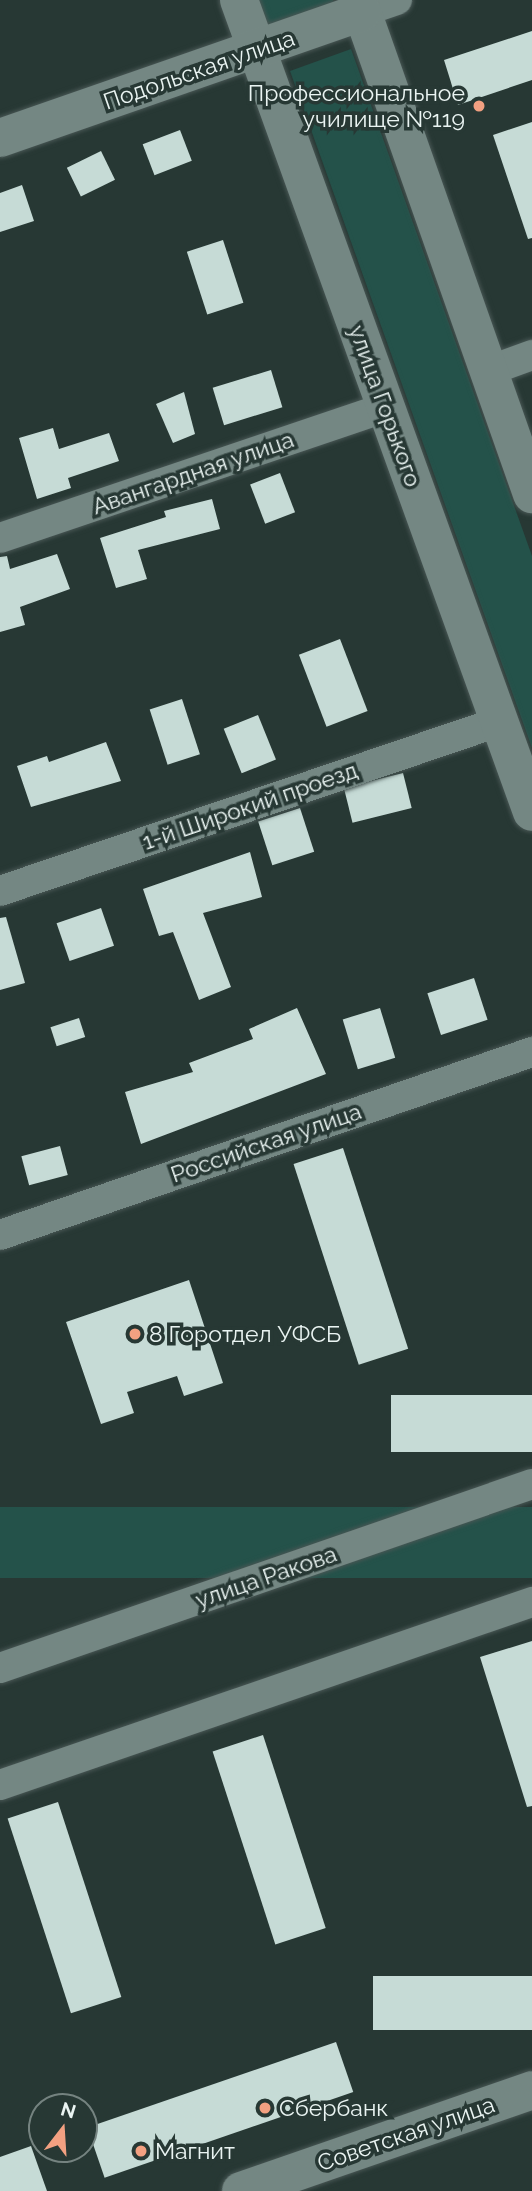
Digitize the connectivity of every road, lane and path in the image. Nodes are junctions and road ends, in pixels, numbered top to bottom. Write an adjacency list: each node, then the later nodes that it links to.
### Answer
1 (239, 0): 3 (street, улица Горького)
2 (372, 4): 3 (street, Подольская улица); 6 (street)
3 (258, 50): 4 (street, Подольская улица); 7 (street, улица Горького)
4 (0, 138)
5 (532, 355): 6 (street)
6 (488, 371): 8 (street)
7 (386, 407): 9 (street, Авангардная улица); 10 (street, улица Горького)
8 (532, 494)
9 (0, 538)
10 (500, 721): 11 (street, улица Горького); 12 (street, 1-й Широкий проезд)
11 (532, 812)
12 (0, 891)
13 (532, 1052): 14 (street, Российская улица)
14 (0, 1235)
15 (532, 1485): 17 (street, улица Ракова)
16 (532, 1602): 18 (street)
17 (0, 1668)
18 (0, 1785)
19 (532, 2090): 20 (street, Советская улица)
20 (241, 2191)

